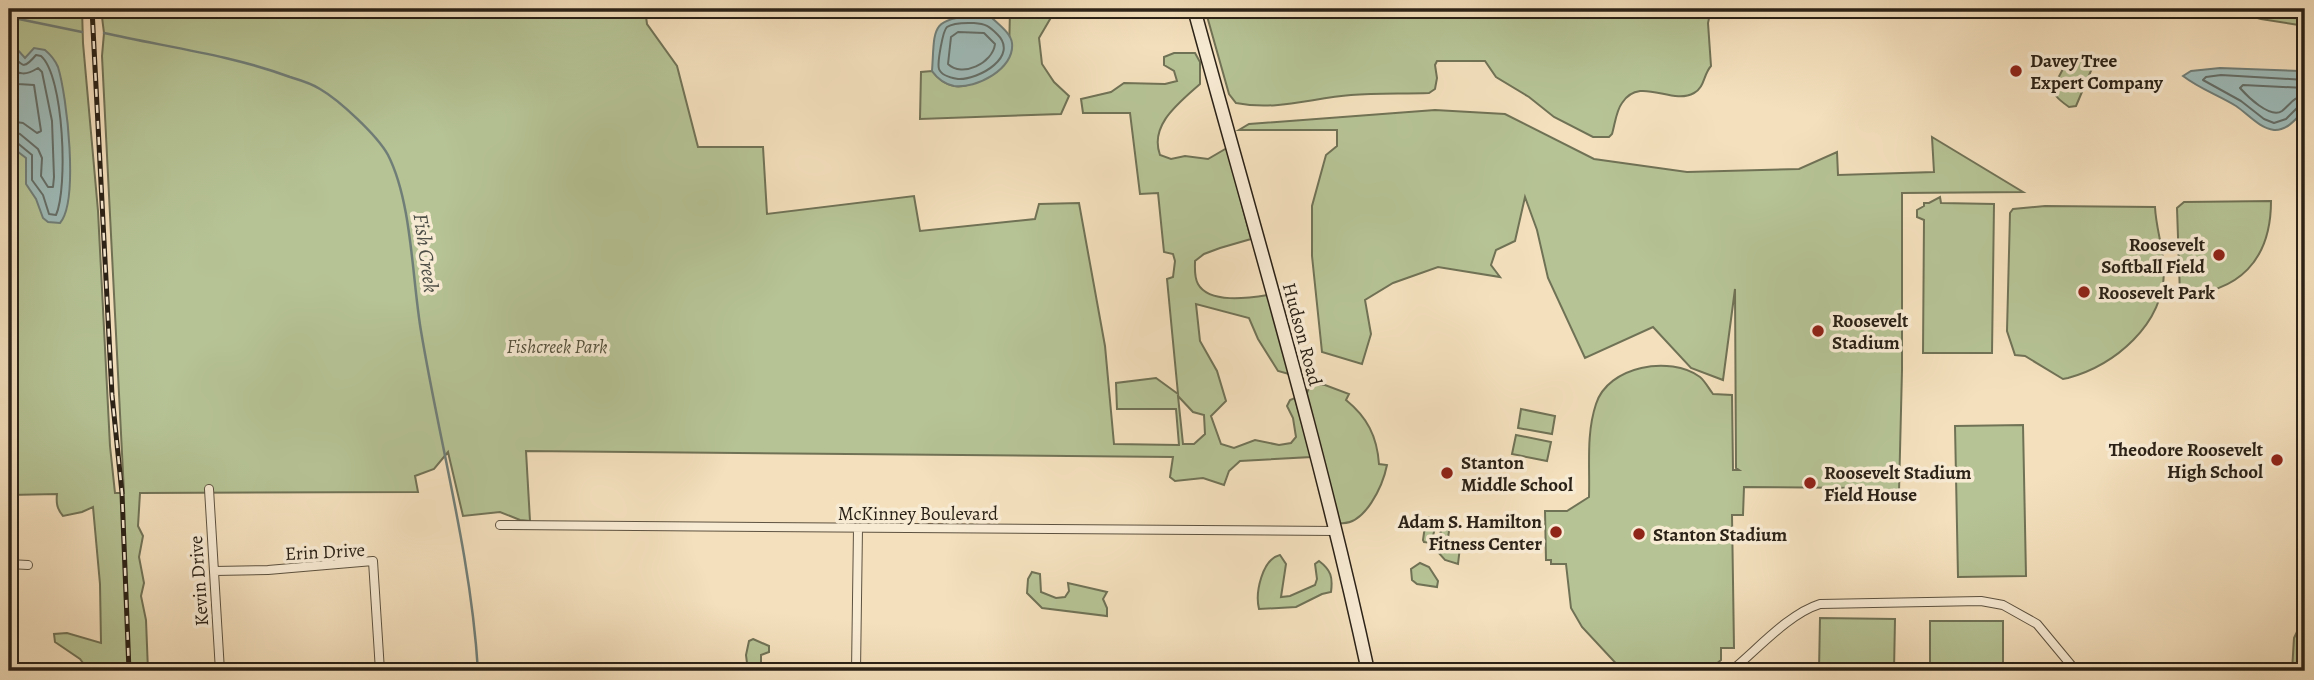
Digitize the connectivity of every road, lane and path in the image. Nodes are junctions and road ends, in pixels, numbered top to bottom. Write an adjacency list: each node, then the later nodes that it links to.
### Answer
1 (1194, 9): 5 (street, Hudson Road)
2 (209, 489): 8 (street, Kevin Drive)
3 (500, 526): 4 (street, McKinney Boulevard)
4 (858, 528): 5 (street, McKinney Boulevard); 11 (street)
5 (1335, 531): 12 (street, Hudson Road)
6 (9, 564): 7 (street)
7 (28, 565)
8 (214, 571): 9 (street, Kevin Drive); 10 (street, Erin Drive)
9 (220, 671)
10 (380, 671)
11 (856, 671)
12 (1368, 671)
13 (1731, 671): 14 (street)
14 (2076, 671)

